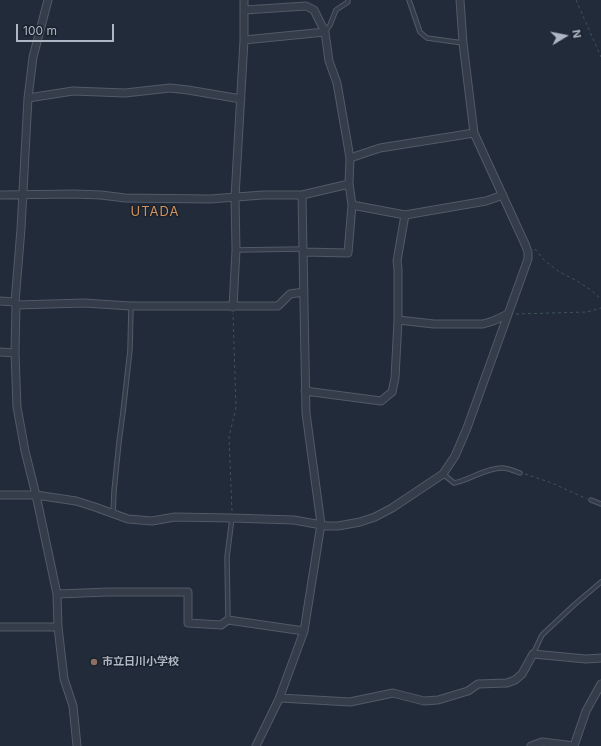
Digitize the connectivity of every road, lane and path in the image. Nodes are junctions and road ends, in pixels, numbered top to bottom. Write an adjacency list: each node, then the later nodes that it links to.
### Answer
1 (48, 0): 13 (street)
2 (244, 0): 8 (street)
3 (348, 0): 9 (lane)
4 (408, 0): 11 (lane)
5 (460, 0): 11 (street)
6 (576, 0): 12 (path)
7 (292, 4): 8 (street); 9 (street)
8 (244, 10): 10 (street)
9 (325, 32): 10 (street); 16 (street)
10 (244, 40): 14 (street)
11 (463, 43): 15 (street)
12 (601, 57)
13 (28, 98): 14 (street); 19 (street)
14 (241, 99): 22 (street)
15 (474, 133): 16 (street); 21 (street)
16 (350, 158): 17 (street)
17 (349, 184): 20 (street); 23 (street)
18 (0, 195): 19 (street)
19 (22, 196): 22 (street); 31 (street)
20 (302, 196): 22 (street); 27 (street)
21 (503, 196): 24 (street); 25 (street)
22 (235, 197): 26 (street)
23 (352, 205): 24 (street); 27 (street)
24 (405, 215): 36 (street)
25 (526, 244): 29 (path); 35 (street)
26 (236, 250): 27 (lane); 33 (street)
27 (304, 250): 28 (street)
28 (304, 292): 33 (street); 39 (street)
29 (601, 299)
30 (0, 301): 31 (street)
31 (16, 303): 32 (street); 38 (street)
32 (131, 306): 33 (street); 46 (lane)
33 (233, 307): 47 (path)
34 (601, 308): 35 (path)
35 (508, 314): 36 (street); 41 (street)
36 (398, 320): 39 (street)
37 (0, 352): 38 (street)
38 (16, 352): 43 (street)
39 (305, 391): 48 (street)
40 (520, 473): 41 (lane); 44 (path)
41 (444, 474): 48 (street)
42 (0, 495): 43 (street)
43 (36, 495): 46 (street); 50 (street)
44 (591, 500): 45 (lane)
45 (601, 504)
46 (113, 514): 47 (street)
47 (232, 518): 48 (street); 51 (lane)
48 (321, 524): 54 (street)
49 (601, 582): 55 (lane)
50 (57, 594): 51 (street); 53 (street)
51 (228, 620): 54 (street)
52 (0, 626): 53 (street)
53 (58, 627): 59 (street)
54 (304, 631): 58 (street)
55 (533, 654): 56 (street); 58 (street)
56 (601, 658)
57 (601, 684): 62 (street)
58 (279, 699): 60 (street)
59 (78, 746)
60 (256, 746)
61 (531, 746): 62 (street)
62 (574, 746)

